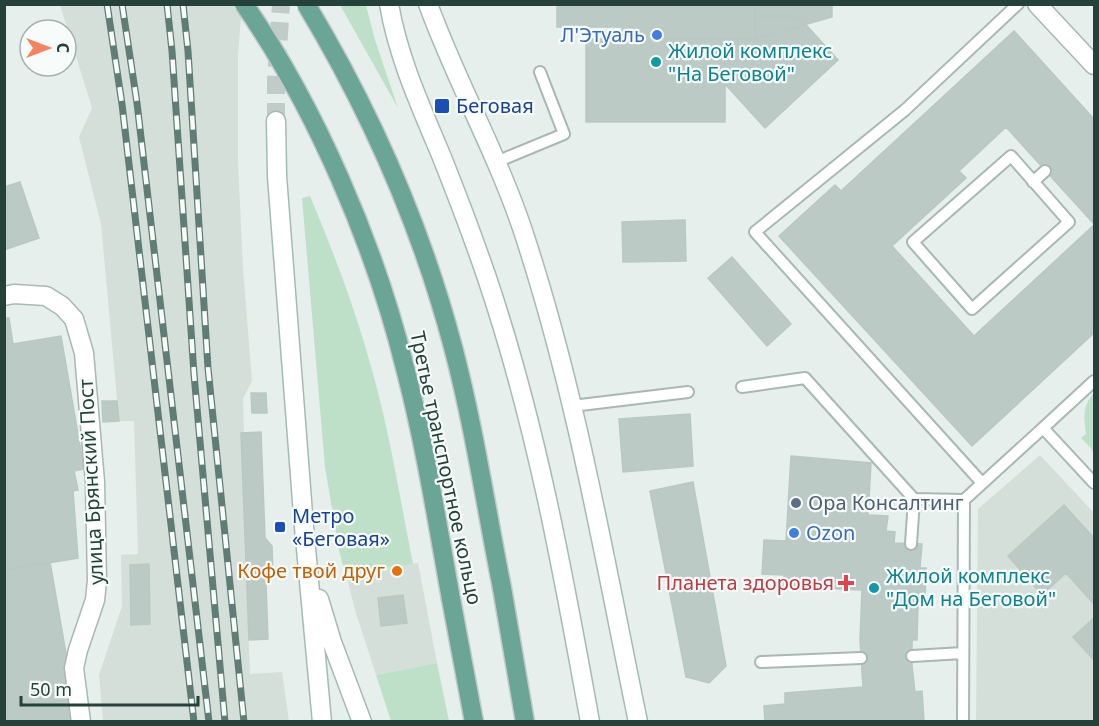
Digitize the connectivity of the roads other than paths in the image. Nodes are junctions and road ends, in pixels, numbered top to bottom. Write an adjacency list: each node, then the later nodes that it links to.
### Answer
1 (244, 4): 34 (main road, Третье транспортное кольцо, bridge)
2 (306, 4): 35 (main road, Третье транспортное кольцо, bridge)
3 (389, 4): 36 (main road)
4 (428, 4): 10 (main road)
5 (1018, 4): 19 (lane)
6 (1037, 4): 7 (main road)
7 (1095, 66)
8 (540, 72): 10 (lane)
9 (276, 122): 23 (main road)
10 (496, 162): 17 (main road)
11 (1045, 171): 12 (lane)
12 (1033, 182): 12 (lane)
13 (4, 296): 30 (main road, улица Брянский Пост)
14 (1095, 381): 18 (lane)
15 (742, 387): 21 (lane)
16 (688, 392): 17 (lane)
17 (572, 406): 37 (main road)
18 (1043, 428): 19 (lane); 20 (lane)
19 (982, 483): 22 (lane)
20 (1095, 483)
21 (914, 499): 22 (lane); 24 (lane)
22 (964, 500): 26 (lane)
23 (304, 527): 25 (main road); 33 (main road)
24 (911, 544)
25 (312, 602): 31 (main road); 32 (main road)
26 (963, 653): 27 (lane); 38 (lane)
27 (912, 656)
28 (861, 658): 29 (lane)
29 (761, 662)
30 (81, 722)
31 (322, 722)
32 (335, 722)
33 (362, 722)
34 (474, 722)
35 (525, 722)
36 (590, 722)
37 (638, 722)
38 (963, 722)

